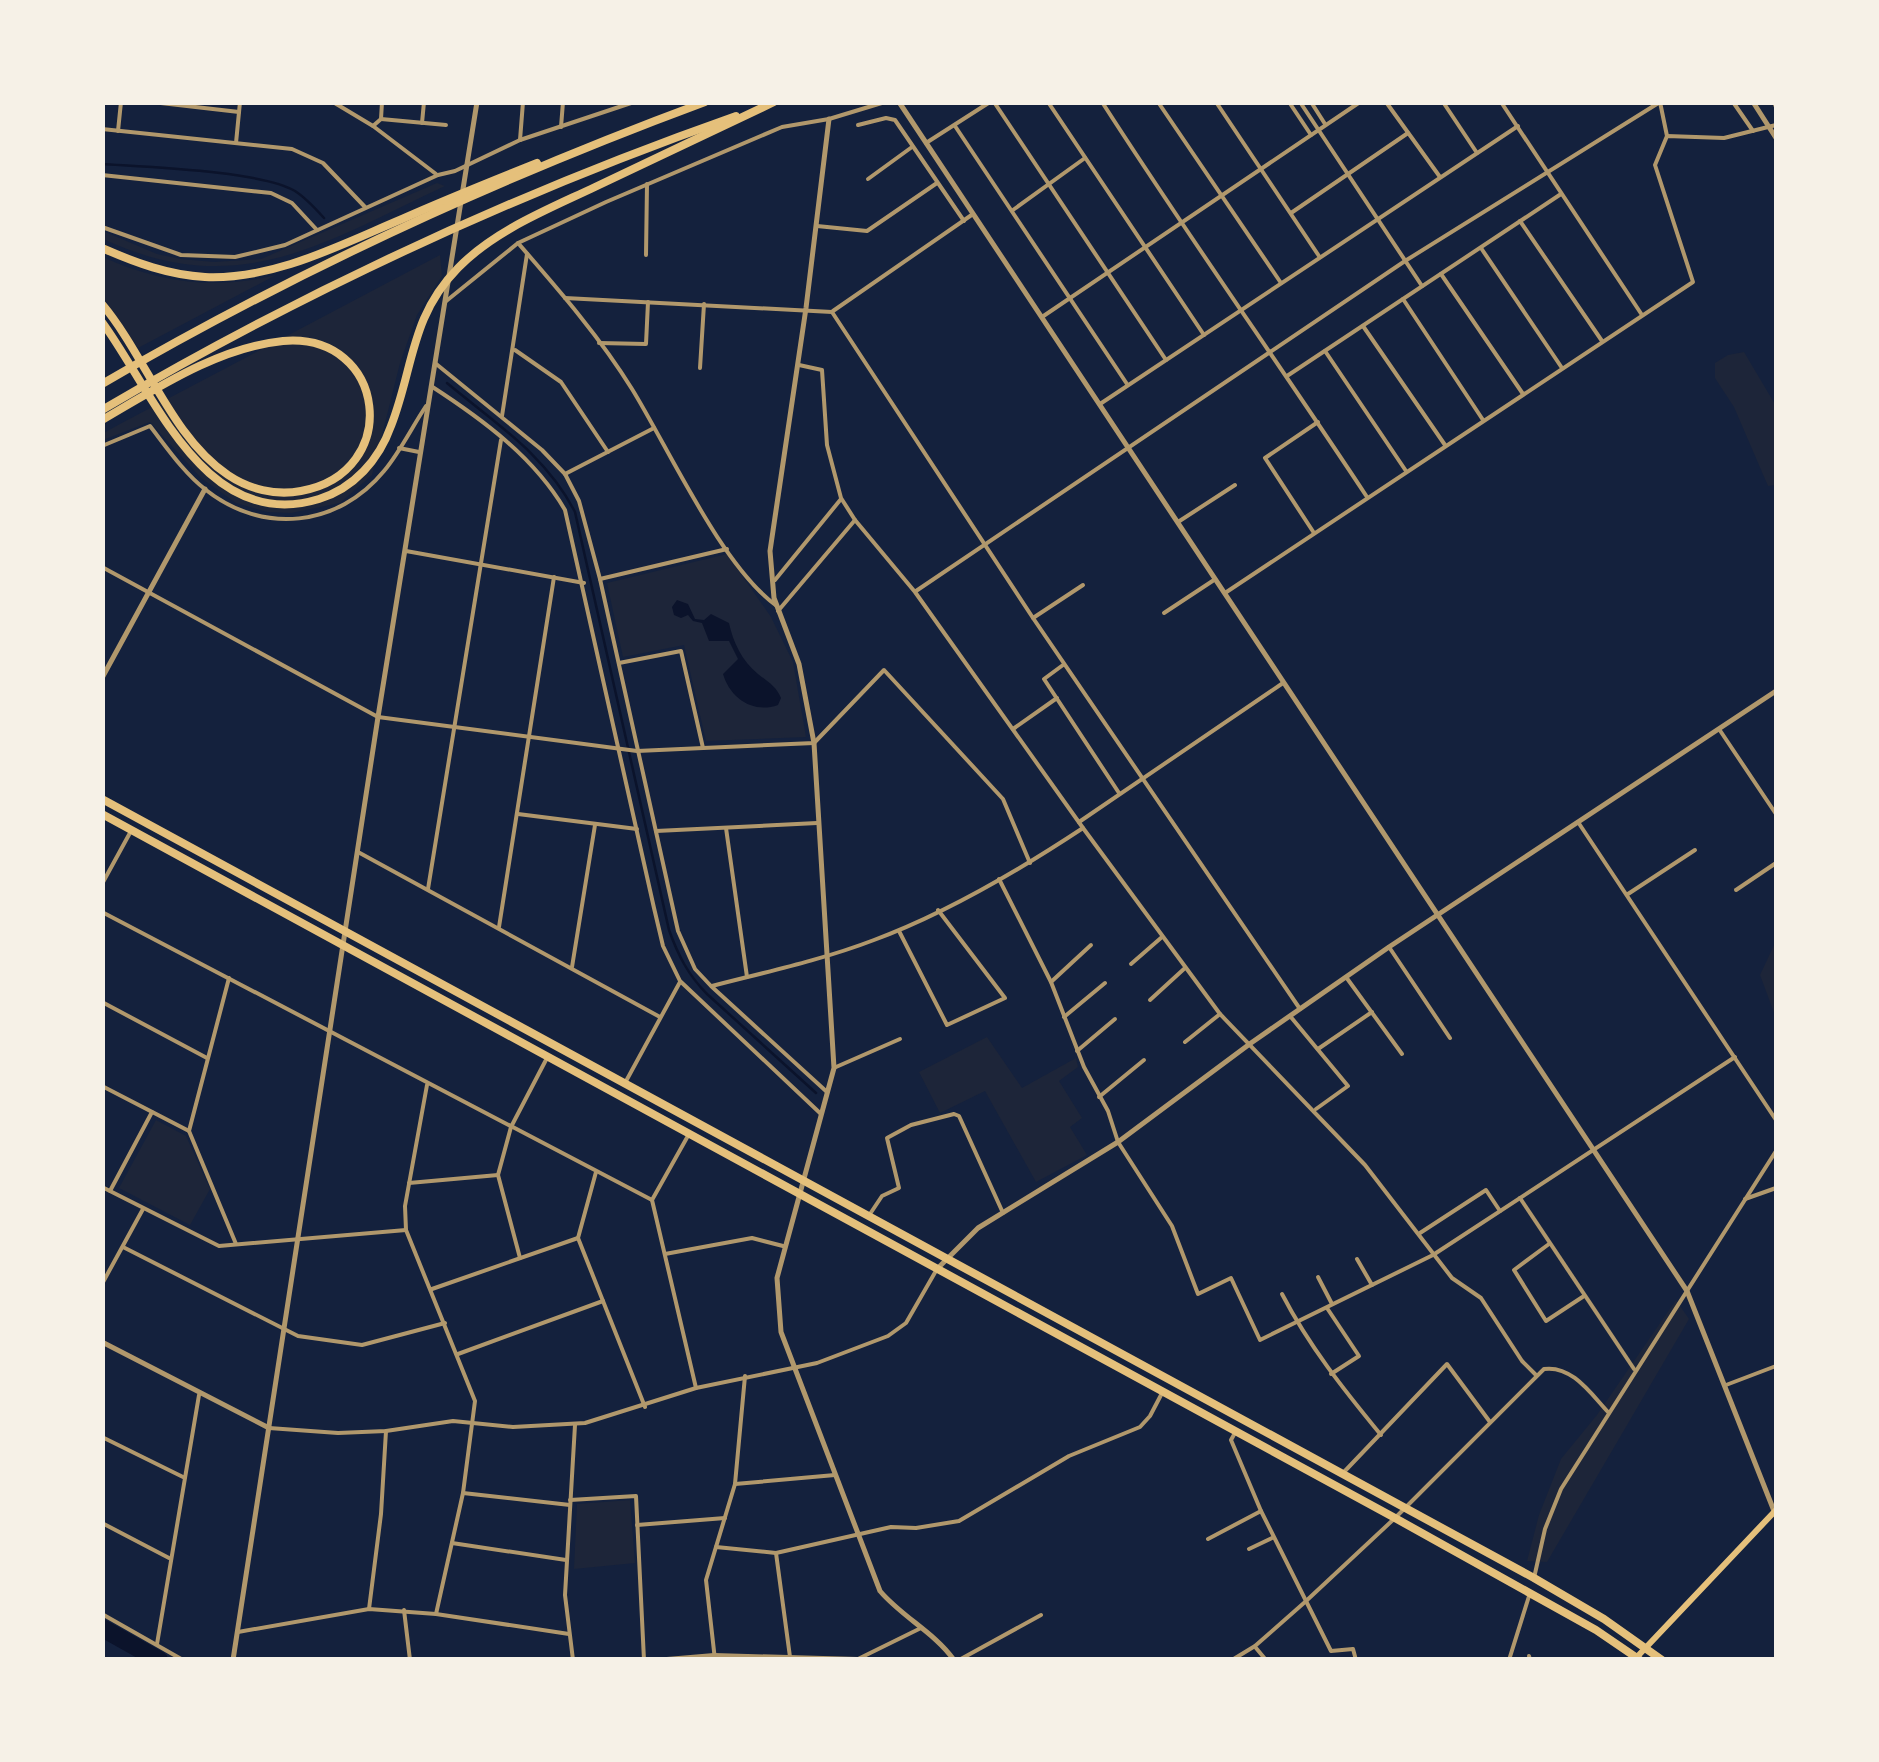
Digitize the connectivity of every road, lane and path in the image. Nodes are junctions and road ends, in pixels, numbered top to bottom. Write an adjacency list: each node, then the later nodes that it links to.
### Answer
1 (121, 102): 45 (street)
2 (152, 102): 30 (street)
3 (240, 102): 30 (street)
4 (333, 102): 38 (street)
5 (382, 102): 32 (street)
6 (424, 102): 34 (street)
7 (478, 102): 58 (street)
8 (523, 102): 52 (street)
9 (563, 102): 42 (street)
10 (603, 102): 31 (street)
11 (634, 102): 31 (street)
12 (705, 102): 46 (highway)
13 (774, 102): 107 (highway); 120 (highway)
14 (885, 102): 33 (street)
15 (899, 102): 54 (street)
16 (992, 102): 39 (street); 68 (street)
17 (1048, 102): 57 (street)
18 (1102, 102): 79 (street)
19 (1158, 102): 70 (street)
20 (1216, 102): 59 (street)
21 (1289, 102): 49 (street)
22 (1300, 102): 44 (street)
23 (1311, 102): 35 (street)
24 (1360, 102): 35 (street)
25 (1386, 102): 48 (street)
26 (1443, 102): 56 (street)
27 (1502, 102): 40 (street)
28 (1733, 102): 47 (street)
29 (1753, 102): 41 (street)
30 (239, 112): 53 (street)
31 (603, 112): 42 (street)
32 (382, 119): 34 (street); 38 (street)
33 (830, 119): 67 (street); 80 (street)
34 (422, 122): 36 (street)
35 (1326, 124): 44 (street)
36 (446, 125)
37 (858, 125): 55 (street)
38 (373, 126): 62 (street)
39 (954, 126): 54 (street); 73 (street)
40 (1518, 126): 56 (street); 60 (street)
41 (1773, 126): 47 (street); 51 (street)
42 (562, 128): 52 (street)
43 (102, 130): 45 (street)
44 (1318, 130): 49 (street); 63 (street)
45 (118, 131): 53 (street)
46 (629, 131): 71 (highway); 71 (highway)
47 (1753, 131): 50 (street)
48 (1408, 133): 63 (street); 64 (street)
49 (1311, 134): 59 (street)
50 (1667, 136): 60 (street); 105 (street)
51 (1776, 138)
52 (520, 140): 58 (street)
53 (236, 143): 72 (street)
54 (926, 143): 75 (street)
55 (913, 146): 65 (street); 66 (street)
56 (1477, 153): 64 (street)
57 (1085, 158): 68 (street); 84 (street)
58 (468, 164): 62 (street); 98 (street)
59 (1260, 169): 70 (street); 74 (street)
60 (1549, 173): 69 (street); 90 (street)
61 (102, 175): 82 (street)
62 (438, 175): 72 (street)
63 (1348, 175): 74 (street); 76 (street)
64 (1440, 177): 76 (street)
65 (868, 179)
66 (938, 183): 77 (street); 80 (street)
67 (647, 184): 83 (street); 88 (street)
68 (1049, 185): 73 (street); 91 (street)
69 (1561, 194): 78 (street); 105 (street)
70 (1222, 196): 79 (street); 93 (street)
71 (452, 201): 85 (highway); 122 (highway)
72 (366, 207): 82 (street)
73 (1013, 210): 95 (street)
74 (1291, 213): 89 (street)
75 (974, 214): 77 (street); 106 (street)
76 (1377, 219): 89 (street); 90 (street)
77 (964, 221): 104 (street)
78 (1520, 222): 86 (street); 110 (street)
79 (1180, 224): 84 (street); 103 (street)
80 (817, 226): 102 (street)
81 (102, 227): 82 (street)
82 (317, 230)
83 (518, 243): 87 (street); 98 (street)
84 (1146, 247): 91 (street); 109 (street)
85 (102, 248)
86 (1480, 248): 92 (street); 119 (street)
87 (527, 254): 96 (street); 112 (street)
88 (646, 255)
89 (1320, 257): 93 (street)
90 (1405, 261): 94 (street); 114 (street)
91 (1108, 272): 95 (street); 115 (street)
92 (1440, 274): 94 (street); 125 (street)
93 (1281, 283): 103 (street)
94 (1422, 286): 97 (street)
95 (1072, 297): 106 (street); 123 (street)
96 (564, 298): 99 (street); 111 (street)
97 (1403, 299): 108 (street); 132 (street)
98 (445, 302): 116 (street)
99 (648, 302): 101 (street); 111 (street)
100 (102, 304): 120 (highway)
101 (704, 304): 102 (street); 118 (street)
102 (806, 308): 104 (street); 117 (street)
103 (1242, 309): 109 (street); 114 (street)
104 (832, 312): 151 (street)
105 (1642, 315): 110 (street)
106 (1042, 317): 128 (street)
107 (102, 322)
108 (1363, 326): 113 (street); 136 (street)
109 (1204, 334): 115 (street)
110 (1602, 342): 119 (street)
111 (599, 343): 134 (street)
112 (515, 350): 130 (street); 141 (street)
113 (1325, 351): 121 (street); 142 (street)
114 (1271, 352): 121 (street); 139 (street)
115 (1166, 360): 123 (street)
116 (435, 363): 124 (street); 130 (street)
117 (798, 364): 147 (street); 160 (street)
118 (700, 368)
119 (1562, 368): 125 (street)
120 (174, 375): 126 (highway)
121 (1288, 376): 133 (street)
122 (102, 384)
123 (1128, 385): 128 (street)
124 (432, 386): 127 (street); 135 (street)
125 (1523, 394): 132 (street)
126 (130, 399): 129 (highway); 131 (highway)
127 (429, 401): 138 (street); 140 (street)
128 (1100, 404): 139 (street)
129 (102, 410)
130 (502, 416): 143 (street)
131 (102, 420)
132 (1483, 420): 136 (street)
133 (1318, 422): 146 (street); 150 (street)
134 (655, 428): 141 (street); 152 (street)
135 (502, 438): 154 (street); 159 (street)
136 (1445, 445): 142 (street)
137 (102, 446): 145 (street)
138 (399, 448): 140 (street); 145 (street)
139 (1130, 449): 149 (street); 151 (street)
140 (420, 452): 153 (street)
141 (608, 452): 143 (street)
142 (1406, 471): 146 (street)
143 (564, 474): 157 (street)
144 (1235, 485): 149 (street)
145 (204, 489): 162 (street)
146 (1367, 497): 150 (street)
147 (842, 498): 148 (street); 160 (street)
148 (855, 520): 163 (street); 165 (street)
149 (1178, 522): 158 (street)
150 (1314, 533): 164 (street)
151 (985, 546): 163 (street); 167 (street)
152 (728, 549): 157 (street); 165 (street)
153 (405, 551): 154 (street); 174 (street)
154 (479, 564): 156 (street); 175 (street)
155 (102, 566): 162 (street)
156 (554, 577): 159 (street); 178 (street)
157 (600, 579): 168 (street)
158 (1216, 579): 164 (street); 166 (street)
159 (584, 582): 180 (street)
160 (772, 584): 165 (street)
161 (1083, 585): 167 (street)
162 (149, 592): 170 (street); 174 (street)
163 (915, 592): 176 (street)
164 (1225, 593): 171 (street)
165 (778, 609): 179 (street)
166 (1164, 613)
167 (1033, 618): 169 (street)
168 (618, 663): 181 (street); 182 (street)
169 (1065, 664): 173 (street); 183 (street)
170 (102, 678)
171 (1283, 684): 183 (street); 209 (street)
172 (1776, 690): 177 (street)
173 (1057, 698): 176 (street); 184 (street)
174 (378, 717): 175 (street); 199 (street)
175 (454, 728): 178 (street); 204 (street)
176 (1013, 728): 190 (street)
177 (1719, 728): 188 (street); 191 (street)
178 (530, 737): 180 (street); 187 (street)
179 (814, 743): 181 (street); 189 (street); 200 (street)
180 (617, 748): 182 (street); 196 (street)
181 (703, 748): 182 (street)
182 (638, 751): 197 (street)
183 (1142, 778): 184 (street); 230 (street)
184 (1119, 793): 190 (street)
185 (102, 799): 212 (highway)
186 (102, 814): 195 (highway)
187 (517, 814): 192 (street); 210 (street)
188 (1776, 814)
189 (817, 822): 193 (street); 217 (street)
190 (1079, 822): 194 (street)
191 (1578, 822): 206 (street); 209 (street)
192 (595, 825): 196 (street); 219 (street)
193 (726, 826): 197 (street); 222 (street)
194 (1083, 828): 200 (street); 213 (street)
195 (132, 830): 203 (street); 216 (highway)
196 (637, 830): 224 (street)
197 (656, 831): 227 (street)
198 (1695, 850): 206 (street)
199 (358, 852): 204 (street); 212 (street)
200 (1030, 863): 202 (street)
201 (1776, 863): 205 (street)
202 (999, 879): 207 (street); 225 (street)
203 (102, 884)
204 (428, 889): 210 (street)
205 (1736, 890)
206 (1627, 895): 246 (street)
207 (938, 910): 211 (street); 211 (street)
208 (102, 912): 223 (street)
209 (1438, 914): 215 (street); 263 (street)
210 (499, 927): 219 (street)
211 (899, 930): 217 (street)
212 (345, 932): 216 (street); 250 (highway)
213 (1162, 937): 218 (street); 220 (street)
214 (1090, 944): 225 (street)
215 (1389, 946): 221 (street); 238 (street)
216 (342, 947): 237 (street); 245 (highway)
217 (826, 956): 222 (street); 249 (street)
218 (1132, 964)
219 (572, 967): 234 (street)
220 (1185, 968): 228 (street); 232 (street)
221 (1346, 976): 230 (street); 231 (street)
222 (747, 977): 227 (street)
223 (228, 978): 237 (street); 247 (street)
224 (680, 982): 234 (street); 257 (street)
225 (1051, 982): 235 (street)
226 (1105, 983): 235 (street)
227 (711, 986): 253 (street)
228 (1150, 1000)
229 (102, 1002): 247 (street)
230 (1300, 1009): 233 (street)
231 (1372, 1012): 242 (street); 244 (street)
232 (1220, 1014): 240 (street); 241 (street)
233 (1290, 1016): 241 (street); 242 (street)
234 (660, 1017): 250 (street)
235 (1064, 1018): 243 (street)
236 (1115, 1018): 243 (street)
237 (330, 1032): 251 (street); 283 (street)
238 (1450, 1038)
239 (900, 1039): 249 (street)
240 (1185, 1042)
241 (1251, 1043): 255 (street); 262 (street)
242 (1318, 1049): 255 (street)
243 (1078, 1051): 254 (street)
244 (1402, 1054)
245 (548, 1056): 259 (street); 261 (highway)
246 (1735, 1057): 258 (street); 263 (street)
247 (207, 1058): 260 (street)
248 (1144, 1060): 254 (street)
249 (834, 1068): 253 (street)
250 (625, 1083): 267 (highway)
251 (427, 1085): 259 (street); 268 (street)
252 (102, 1086): 256 (street)
253 (827, 1092): 257 (street)
254 (1099, 1097): 262 (street)
255 (1314, 1110): 281 (street)
256 (152, 1112): 260 (street); 271 (street)
257 (821, 1114): 267 (street)
258 (1776, 1120)
259 (511, 1128): 265 (street); 266 (street)
260 (190, 1132): 285 (street)
261 (689, 1134): 272 (highway); 275 (street)
262 (1118, 1142): 278 (street); 304 (street)
263 (1595, 1149): 273 (street); 298 (street)
264 (1776, 1152): 274 (street)
265 (596, 1171): 275 (street); 282 (street)
266 (498, 1175): 268 (street); 290 (street)
267 (803, 1178): 272 (street); 279 (highway)
268 (409, 1183): 280 (street)
269 (102, 1187): 271 (street)
270 (1776, 1188): 274 (street)
271 (110, 1191): 276 (street)
272 (799, 1193): 287 (street); 293 (highway)
273 (1520, 1198): 277 (street); 284 (street)
274 (1745, 1199): 298 (street)
275 (652, 1200): 288 (street)
276 (143, 1208): 285 (street); 286 (street)
277 (1500, 1211): 281 (street); 289 (street)
278 (1003, 1213): 279 (street); 291 (street)
279 (870, 1214): 291 (highway)
280 (406, 1230): 283 (street); 297 (street)
281 (1420, 1234): 289 (street)
282 (578, 1238): 290 (street); 301 (street)
283 (298, 1239): 285 (street); 305 (street)
284 (1550, 1244): 300 (street); 300 (street)
285 (236, 1245)
286 (123, 1246): 295 (street); 305 (street)
287 (784, 1246): 288 (street); 308 (street)
288 (666, 1254): 315 (street)
289 (1433, 1255): 296 (street); 312 (street)
290 (520, 1258): 297 (street)
291 (946, 1259): 293 (street); 328 (highway)
292 (1356, 1259): 296 (street)
293 (937, 1269): 308 (street); 316 (highway)
294 (1318, 1277): 302 (street)
295 (102, 1284)
296 (1372, 1286): 302 (street)
297 (432, 1289): 303 (street)
298 (1687, 1291): 310 (street); 314 (street)
299 (1282, 1294): 304 (street)
300 (1584, 1296): 310 (street)
301 (603, 1301): 307 (street); 318 (street)
302 (1330, 1307): 304 (street); 311 (street)
303 (446, 1322): 305 (street); 307 (street)
304 (1297, 1323): 311 (street)
305 (283, 1330): 323 (street)
306 (102, 1342): 317 (street)
307 (458, 1354): 321 (street)
308 (795, 1366): 313 (street); 329 (street)
309 (1776, 1366): 314 (street)
310 (1635, 1371): 319 (street)
311 (1331, 1374): 326 (street)
312 (1536, 1375): 319 (street); 320 (street)
313 (745, 1376): 315 (street); 331 (street)
314 (1726, 1385): 336 (street)
315 (696, 1388): 318 (street)
316 (1164, 1391): 325 (highway); 341 (street)
317 (199, 1394): 323 (street); 330 (street)
318 (645, 1407): 322 (street)
319 (1608, 1412): 350 (street)
320 (1490, 1422): 326 (street); 334 (street)
321 (474, 1423): 322 (street); 324 (street); 332 (street)
322 (575, 1425): 333 (street)
323 (268, 1428): 324 (street); 359 (street)
324 (386, 1430): 353 (street)
325 (1236, 1430): 335 (street); 338 (highway)
326 (1381, 1434): 328 (street)
327 (102, 1437): 330 (street)
328 (1343, 1474): 334 (highway)
329 (836, 1475): 331 (street); 341 (street)
330 (183, 1476): 348 (street)
331 (735, 1484): 337 (street)
332 (463, 1493): 333 (street); 344 (street)
333 (570, 1503): 340 (street); 349 (street)
334 (1405, 1508): 338 (street); 350 (highway)
335 (1260, 1512): 342 (street); 343 (street)
336 (1776, 1512): 363 (main road)
337 (726, 1518): 340 (street); 345 (street)
338 (1395, 1518): 351 (highway); 352 (street)
339 (102, 1522): 348 (street)
340 (637, 1526): 372 (street)
341 (857, 1534): 347 (street); 358 (street)
342 (1273, 1537): 346 (street); 352 (street)
343 (1208, 1539)
344 (452, 1543): 349 (street); 356 (street)
345 (716, 1547): 347 (street); 364 (street)
346 (1249, 1550)
347 (776, 1552): 365 (street)
348 (169, 1558): 361 (street)
349 (566, 1560): 360 (street)
350 (1534, 1578): 363 (highway)
351 (1530, 1592): 367 (highway); 378 (street)
352 (1305, 1602): 362 (street); 377 (street)
353 (369, 1608): 354 (street); 359 (street)
354 (404, 1610): 356 (street); 370 (street)
355 (102, 1614): 361 (street)
356 (436, 1614): 360 (street)
357 (1040, 1615): 374 (street)
358 (921, 1628): 366 (street); 374 (street)
359 (238, 1632): 369 (street)
360 (569, 1634): 371 (street)
361 (157, 1644): 368 (street)
362 (1255, 1646): 375 (street); 376 (street)
363 (1646, 1646): 367 (main road); 379 (highway)
364 (715, 1657): 365 (street); 373 (street)
365 (790, 1658): 366 (street)
366 (858, 1659)
367 (1637, 1659)
368 (183, 1660)
369 (234, 1660)
370 (410, 1660)
371 (573, 1660)
372 (644, 1660)
373 (655, 1660)
374 (957, 1660)
375 (1232, 1660)
376 (1266, 1660)
377 (1356, 1660)
378 (1509, 1660)
379 (1662, 1660)

